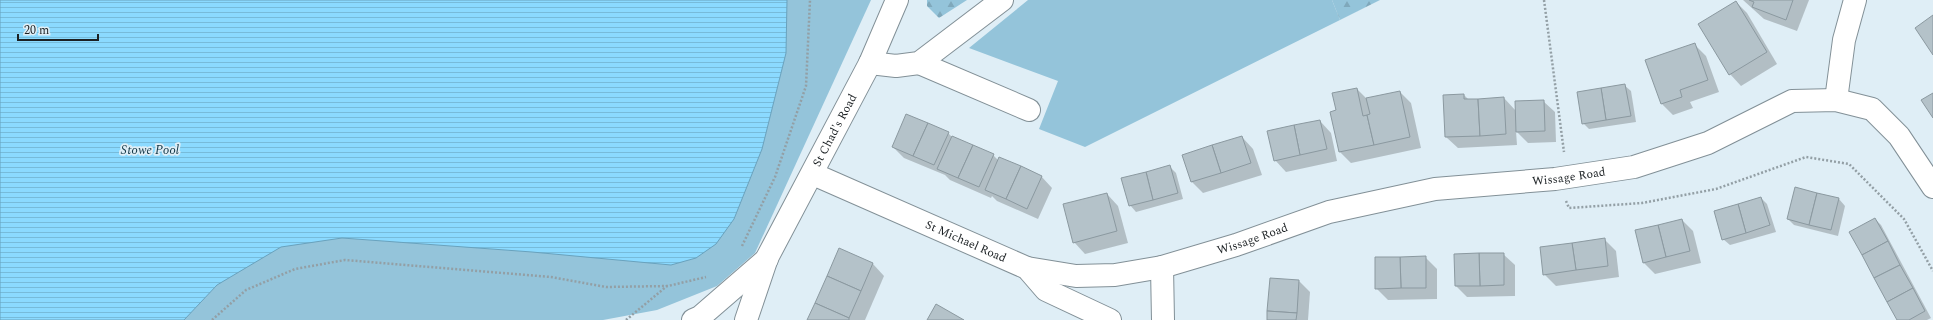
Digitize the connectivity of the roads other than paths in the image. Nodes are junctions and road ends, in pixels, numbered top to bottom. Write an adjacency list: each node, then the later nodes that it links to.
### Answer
1 (897, 0): 4 (street, St Chad's Road)
2 (1002, 0): 5 (street)
3 (1855, 0): 6 (street)
4 (870, 63): 5 (street); 8 (street, St Chad's Road)
5 (919, 63): 7 (street)
6 (1836, 100): 9 (street, Wissage Road); 11 (street, Wissage Road)
7 (1029, 110)
8 (813, 174): 10 (street, St Chad's Road); 12 (street, St Michael Road)
9 (1933, 186)
10 (767, 258): 13 (street, St Chad's Road); 14 (street, St Chad's Road)
11 (1162, 267): 12 (street, Wissage Road); 16 (street)
12 (1027, 268): 15 (street, St Michael Road)
13 (693, 320)
14 (746, 320)
15 (1110, 320)
16 (1163, 320)

